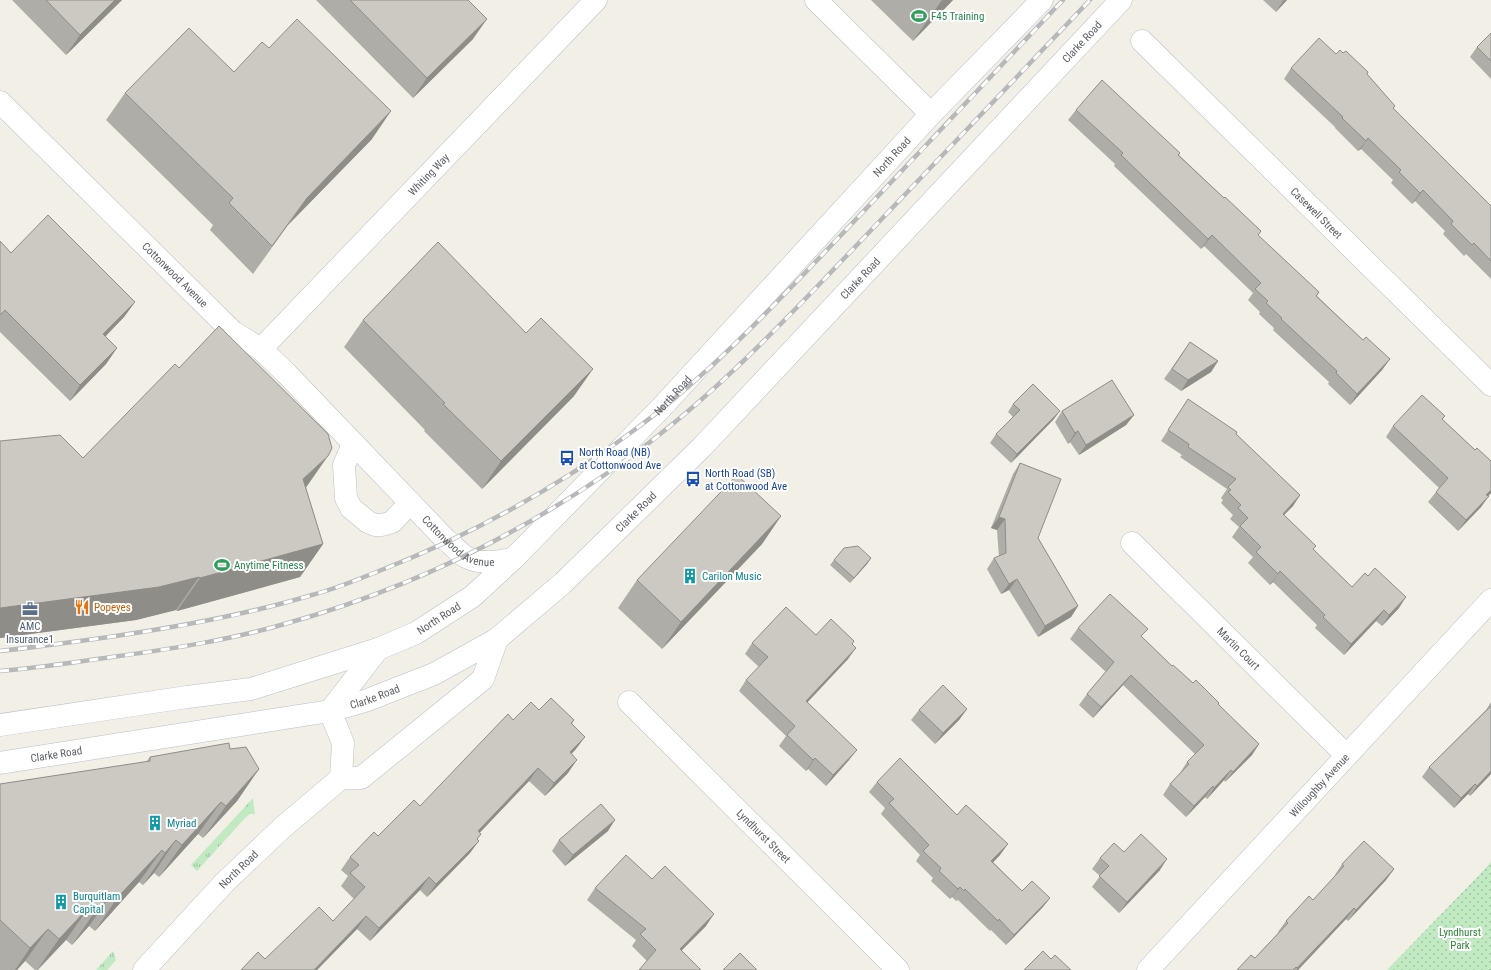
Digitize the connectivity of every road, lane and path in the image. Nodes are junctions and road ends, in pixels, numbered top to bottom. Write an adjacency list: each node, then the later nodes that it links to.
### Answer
1 (596, 0): 8 (street, Whiting Way)
2 (816, 0): 7 (street)
3 (1042, 0): 7 (street, North Road)
4 (1121, 0): 15 (street, Clarke Road)
5 (1142, 40): 9 (street, Casewell Street)
6 (1, 107): 8 (street, Cottonwood Avenue)
7 (931, 114): 13 (street, North Road)
8 (261, 349): 10 (street, Cottonwood Avenue)
9 (1491, 385)
10 (361, 451): 11 (street, Cottonwood Avenue); 11 (street)
11 (410, 503): 13 (street, Cottonwood Avenue)
12 (1132, 543): 20 (street, Martin Court)
13 (514, 558): 16 (street, North Road)
14 (1491, 600): 20 (street, Willoughby Avenue)
15 (497, 639): 18 (street, Clarke Road); 22 (street)
16 (378, 649): 18 (street, North Road); 19 (street)
17 (629, 702): 24 (street, Lyndhurst Street)
18 (330, 711): 21 (street, Clarke Road); 22 (street)
19 (0, 725)
20 (1346, 755): 25 (street, Willoughby Avenue)
21 (0, 763)
22 (341, 778): 23 (street, North Road)
23 (144, 970)
24 (898, 970)
25 (1148, 970)

